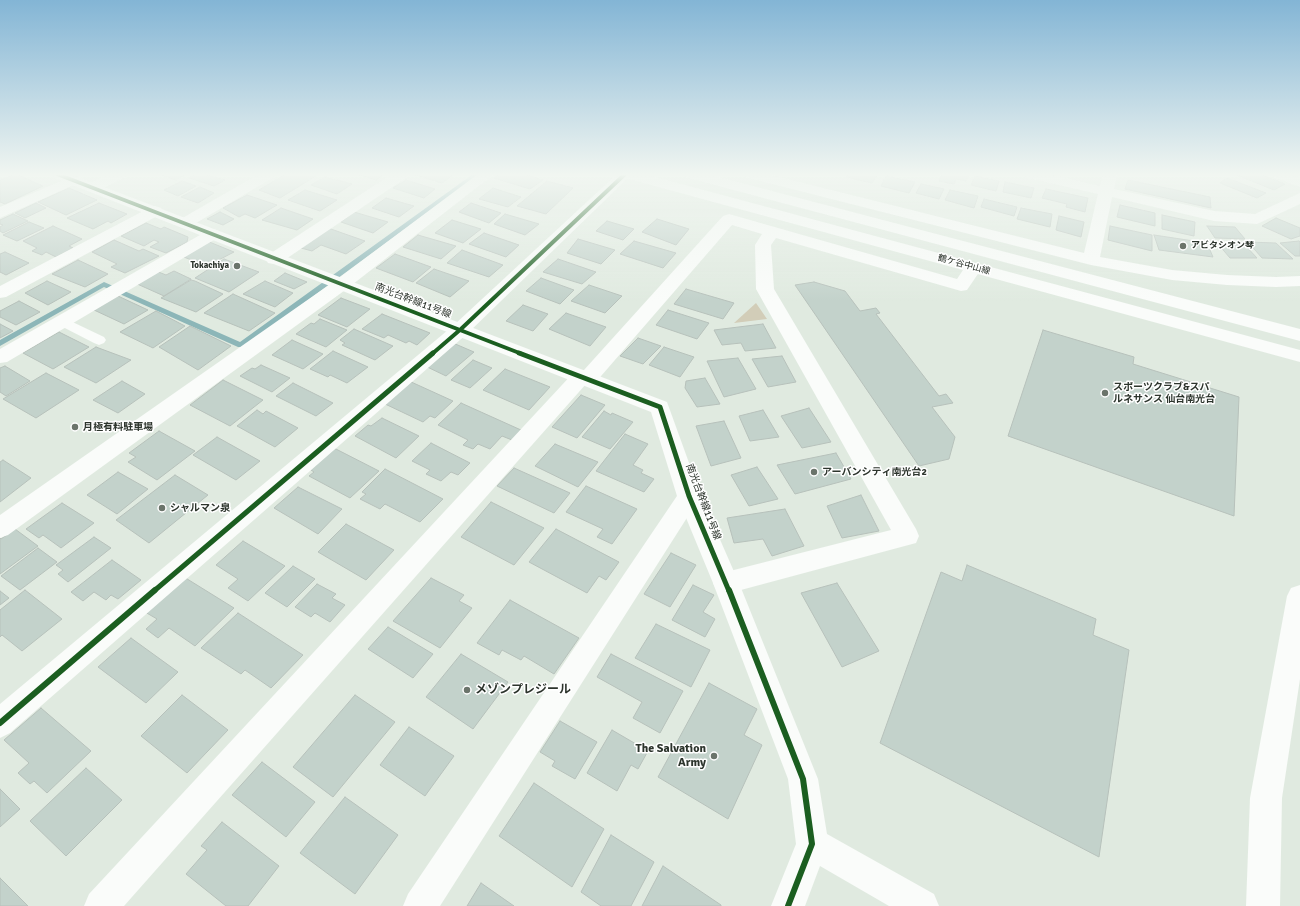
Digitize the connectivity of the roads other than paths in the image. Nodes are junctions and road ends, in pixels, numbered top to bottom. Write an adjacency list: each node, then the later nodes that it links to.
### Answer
1 (145, 216): 21 (street)
2 (168, 216): 13 (street, 南光台幹線11号線)
3 (197, 216): 13 (street)
4 (338, 216): 16 (street)
5 (427, 216): 19 (street)
6 (581, 216): 23 (street)
7 (782, 216): 18 (street, 鶴ケ谷中山線)
8 (850, 216): 24 (street)
9 (918, 216): 17 (street)
10 (1101, 216): 17 (street)
11 (1218, 216): 12 (street)
12 (1262, 216)
13 (185, 223): 15 (street, 南光台幹線11号線)
14 (772, 231): 18 (street); 28 (street); 31 (street)
15 (213, 234): 16 (street, 南光台幹線11号線); 22 (street)
16 (274, 258): 19 (street, 南光台幹線11号線)
17 (1091, 260): 20 (street)
18 (973, 268): 26 (street, 鶴ケ谷中山線)
19 (334, 281): 23 (street, 南光台幹線11号線); 30 (street)
20 (1300, 281)
21 (0, 293)
22 (62, 321): 25 (lane); 27 (street)
23 (461, 329): 28 (street, 南光台幹線11号線); 33 (street)
24 (1300, 335)
25 (99, 340)
26 (1300, 356)
27 (0, 357)
28 (585, 377): 29 (street, 南光台幹線11号線); 35 (street)
29 (689, 496): 31 (street, 南光台幹線11号線); 36 (street)
30 (0, 528)
31 (726, 583): 34 (street, 南光台幹線11号線)
32 (1300, 596): 39 (street)
33 (0, 723)
34 (812, 844): 37 (street, 南光台幹線11号線); 38 (street)
35 (101, 906)
36 (420, 906)
37 (788, 906)
38 (922, 906)
39 (1263, 906)

